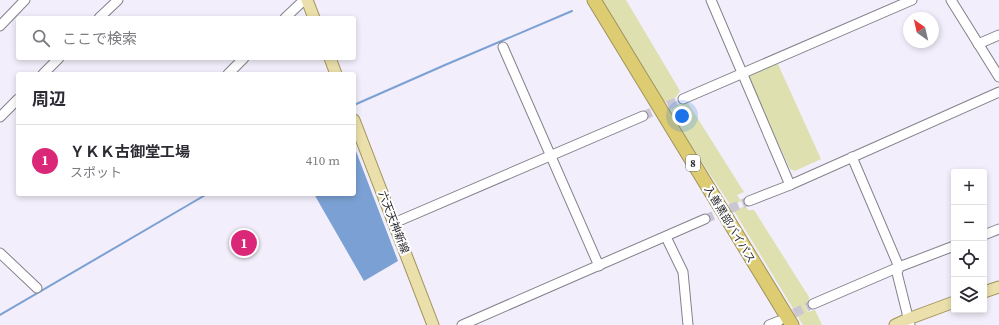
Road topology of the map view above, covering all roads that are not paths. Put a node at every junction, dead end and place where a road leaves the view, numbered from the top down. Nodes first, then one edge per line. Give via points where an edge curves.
1 (25, 0) edge
2 (118, 0) edge
3 (305, 0) edge
4 (594, 0) edge
5 (711, 0) edge
6 (912, 0) edge
7 (951, 0) edge
8 (101, 16) edge
9 (287, 16) edge
10 (313, 16) edge
11 (0, 26) edge
12 (999, 35) edge
13 (978, 44) junction
14 (504, 47) dead end
15 (57, 60) edge
16 (242, 60) edge
17 (331, 60) edge
18 (45, 72) edge
19 (230, 72) edge
20 (335, 72) edge
21 (742, 73) junction
22 (999, 77) edge
23 (999, 92) edge
24 (683, 99) tunnel mouth
25 (16, 101) edge
26 (643, 116) tunnel mouth
27 (0, 117) edge
28 (356, 125) edge
29 (551, 155) junction
30 (852, 157) junction
31 (790, 185) junction
32 (749, 201) tunnel mouth
33 (705, 219) tunnel mouth
34 (394, 223) junction
35 (999, 229) edge
36 (987, 233) edge
37 (666, 237) junction
38 (951, 247) edge
39 (0, 253) edge
40 (599, 266) junction
41 (899, 267) junction
42 (999, 286) edge
43 (37, 288) dead end
44 (987, 291) edge
45 (951, 303) edge
46 (813, 304) tunnel mouth
47 (779, 321) tunnel mouth
48 (909, 322) edge
49 (433, 325) edge
50 (462, 325) edge
51 (688, 325) edge
52 (769, 325) edge
53 (792, 325) edge
54 (895, 325) edge

1 - 11 street
2 - 8 street
3 - 9 street
3 - 10 main road
4 - 53 highway, 入善黒部バイパス / 8
5 - 21 street
6 - 21 street
7 - 13 street
12 - 13 street
13 - 22 street
14 - 29 street
15 - 18 street
16 - 19 street
17 - 20 main road
21 - 24 street
21 - 31 street
23 - 30 street
25 - 27 street
26 - 29 street
28 - 34 main road, 六天天神新線
29 - 34 street
29 - 40 street
30 - 31 street
30 - 41 street
31 - 32 street
33 - 37 street
34 - 49 main road, 六天天神新線
35 - 36 street
37 - 40 street
37 - 51 street via 683,272
38 - 41 street
39 - 43 street
40 - 50 street
41 - 46 street
41 - 48 street via 897,273
42 - 44 main road
45 - 48 main road
47 - 52 street
48 - 54 main road

